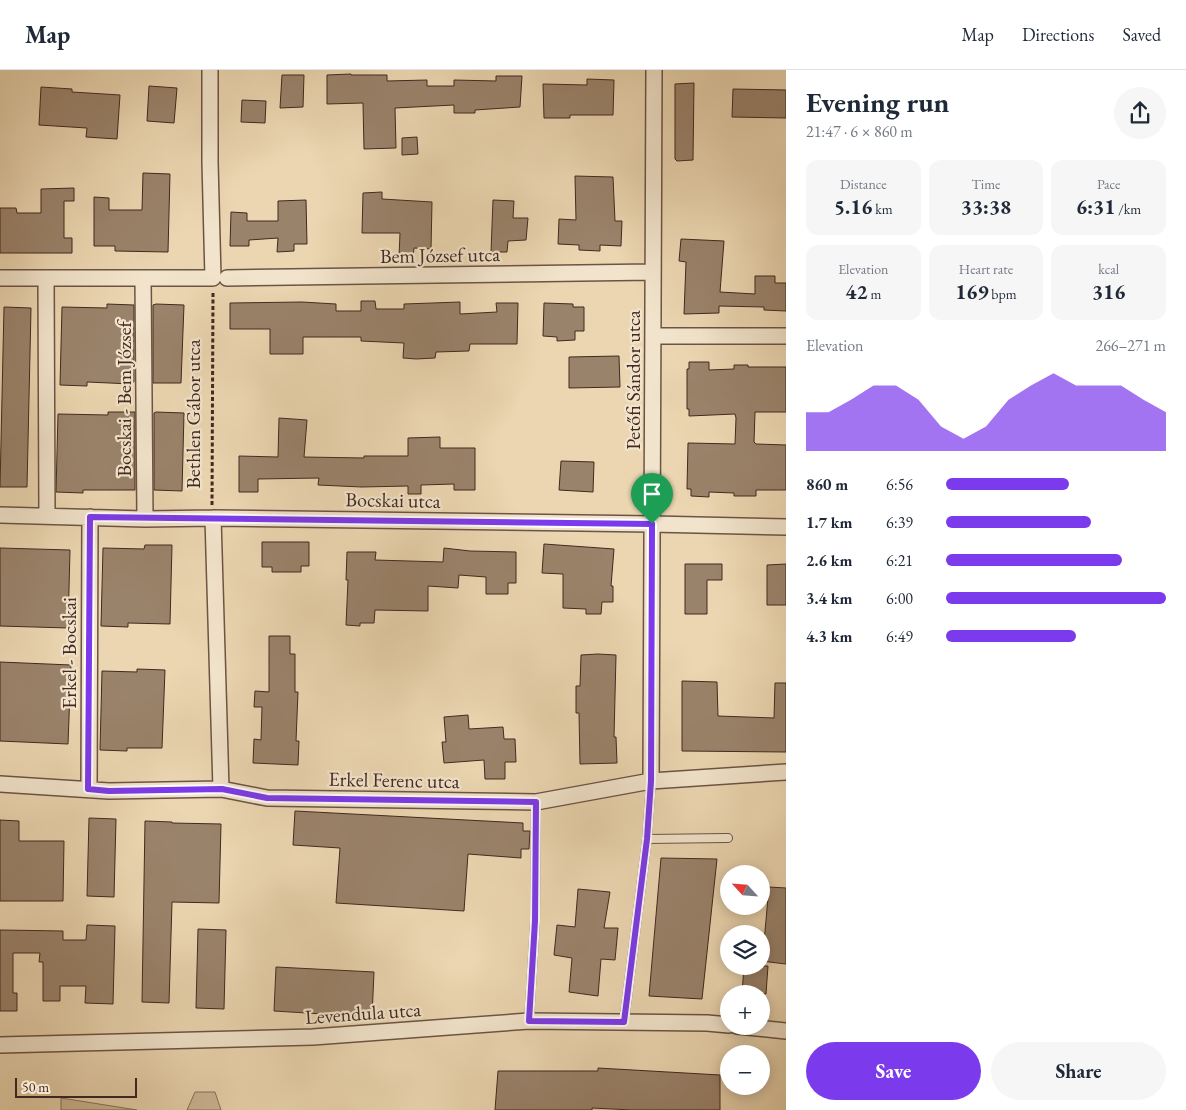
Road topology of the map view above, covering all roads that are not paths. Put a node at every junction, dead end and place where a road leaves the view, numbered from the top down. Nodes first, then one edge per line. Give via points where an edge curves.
1 (210, 70) edge
2 (654, 70) edge
3 (653, 272) junction
4 (0, 278) edge
5 (46, 278) junction
6 (143, 278) junction
7 (220, 278) junction
8 (653, 336) junction
9 (786, 336) edge
10 (0, 515) edge
11 (47, 516) junction
12 (90, 517) junction
13 (212, 518) junction
14 (145, 519) junction
15 (652, 524) junction
16 (786, 527) edge
17 (786, 772) edge
18 (651, 781) junction
19 (0, 784) edge
20 (88, 789) junction
21 (222, 789) junction
22 (536, 802) junction
23 (728, 838) dead end
24 (647, 839) junction
25 (529, 1021) junction
26 (624, 1022) junction
27 (720, 1025) edge
28 (770, 1029) edge
29 (786, 1031) edge
30 (0, 1045) edge

1 - 7 street via 210,162
2 - 3 street, Petőfi Sándor utca
3 - 7 street, Bem József utca
3 - 8 street, Petőfi Sándor utca
4 - 5 street, Bem József utca
5 - 6 street, Bem József utca
5 - 11 street
6 - 7 street, Bem József utca
6 - 14 street, Bocskai - Bem József
8 - 9 street
8 - 15 street, Petőfi Sándor utca
10 - 11 street, Bocskai utca
11 - 12 street, Bocskai utca
12 - 14 street, Bocskai utca
12 - 20 street, Erkel - Bocskai
13 - 14 street, Bocskai utca
13 - 15 street, Bocskai utca
13 - 21 street
15 - 16 street, Bocskai utca
15 - 18 street, Petőfi Sándor utca
17 - 18 street, Erkel Ferenc utca
18 - 22 street, Erkel Ferenc utca
18 - 24 lane
19 - 20 street, Erkel Ferenc utca
20 - 21 street, Erkel Ferenc utca
21 - 22 street, Erkel Ferenc utca via 267,798
22 - 25 lane via 535,921
23 - 24 lane
24 - 26 lane
25 - 26 street, Levendula utca
25 - 30 street, Levendula utca via 313,1037
26 - 27 street, Levendula utca
28 - 29 street

